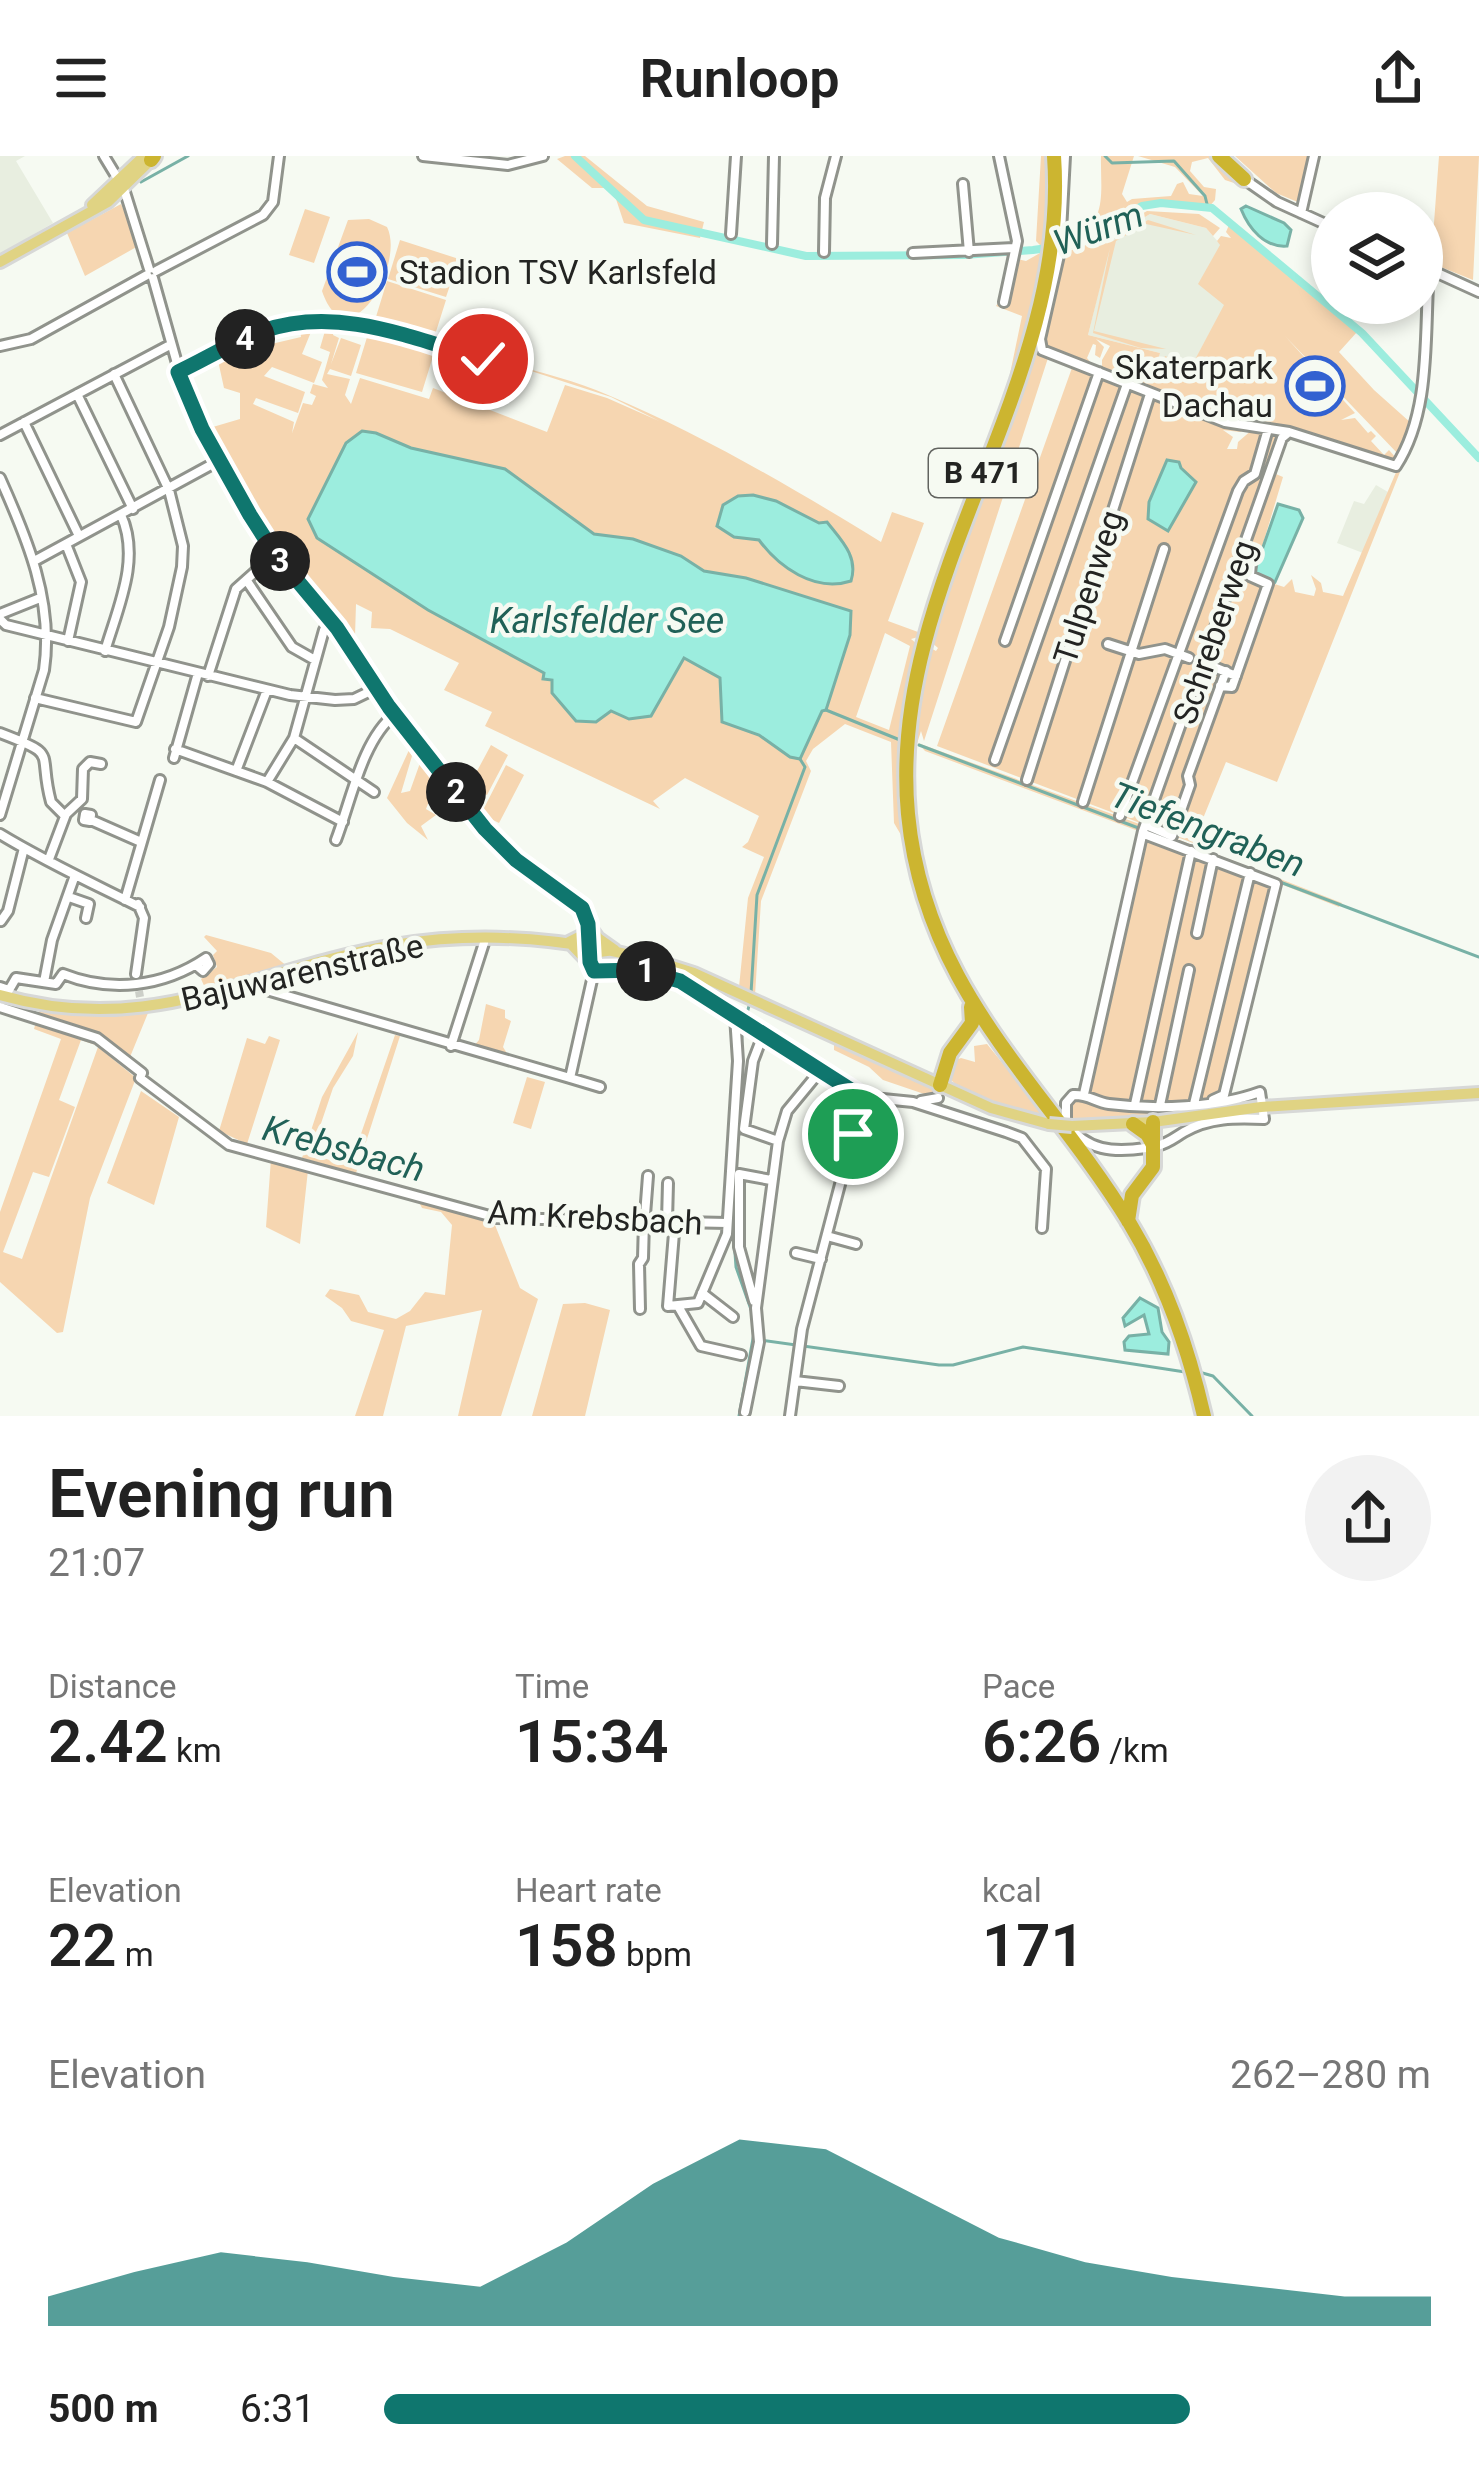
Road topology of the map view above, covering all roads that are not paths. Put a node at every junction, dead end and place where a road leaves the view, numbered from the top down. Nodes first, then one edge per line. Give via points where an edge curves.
1 (104, 156) edge
2 (279, 156) edge
3 (423, 156) edge
4 (543, 156) edge
5 (736, 156) edge
6 (774, 156) edge
7 (836, 156) edge
8 (999, 156) edge
9 (1054, 156) edge
10 (1065, 156) edge
11 (1222, 156) edge
12 (1314, 156) edge
13 (147, 158) edge
14 (456, 158) edge
15 (491, 159) edge
16 (111, 167) junction
17 (1244, 179) joint
18 (963, 184) dead end
19 (124, 194) junction
20 (1301, 213) junction
21 (1311, 218) edge
22 (58, 228) junction
23 (731, 234) dead end
24 (772, 244) dead end
25 (1056, 249) junction
26 (1014, 251) junction
27 (824, 252) dead end
28 (969, 252) junction
29 (914, 253) dead end
30 (0, 259) edge
31 (151, 273) junction
32 (1443, 276) edge
33 (1479, 292) edge
34 (1004, 302) dead end
35 (1423, 324) edge
36 (170, 345) junction
37 (0, 346) edge
38 (483, 359) dead end
39 (178, 372) junction
40 (1100, 372) junction
41 (114, 374) junction
42 (1127, 384) junction
43 (77, 394) junction
44 (1150, 394) junction
45 (24, 422) junction
46 (1268, 429) junction
47 (1289, 433) junction
48 (0, 434) edge
49 (220, 460) junction
50 (0, 478) edge
51 (169, 490) junction
52 (134, 509) junction
53 (16, 513) junction
54 (121, 515) junction
55 (0, 520) edge
56 (79, 536) junction
57 (263, 536) junction
58 (66, 544) junction
59 (1164, 549) dead end
60 (275, 554) junction
61 (1240, 559) junction
62 (36, 560) junction
63 (298, 578) junction
64 (247, 580) junction
65 (40, 598) junction
66 (2, 619) edge
67 (334, 624) junction
68 (44, 635) junction
69 (0, 637) edge
70 (68, 641) junction
71 (1005, 641) dead end
72 (1108, 644) dead end
73 (105, 651) junction
74 (1132, 652) junction
75 (1184, 656) junction
76 (315, 660) junction
77 (154, 663) junction
78 (1204, 663) junction
79 (1226, 671) junction
80 (203, 675) junction
81 (1236, 676) junction
82 (1220, 686) junction
83 (377, 688) junction
84 (267, 690) junction
85 (304, 697) junction
86 (35, 698) junction
87 (395, 714) junction
88 (0, 733) edge
89 (294, 738) junction
90 (20, 740) junction
91 (995, 760) dead end
92 (101, 764) dead end
93 (236, 771) junction
94 (5, 780) edge
95 (160, 780) dead end
96 (1027, 780) dead end
97 (267, 782) junction
98 (358, 782) junction
99 (374, 792) dead end
100 (1083, 802) dead end
101 (0, 815) edge
102 (65, 816) junction
103 (1120, 816) dead end
104 (91, 820) dead end
105 (343, 822) junction
106 (1144, 829) junction
107 (0, 834) edge
108 (336, 839) dead end
109 (141, 842) junction
110 (24, 848) junction
111 (1191, 851) junction
112 (49, 859) junction
113 (1213, 859) junction
114 (1250, 873) junction
115 (74, 878) junction
116 (69, 897) junction
117 (125, 898) junction
118 (5, 907) edge
119 (86, 918) dead end
120 (0, 923) edge
121 (588, 924) junction
122 (1196, 933) dead end
123 (569, 942) junction
124 (484, 943) dead end
125 (588, 944) junction
126 (615, 950) junction
127 (196, 964) dead end
128 (592, 968) junction
129 (1189, 970) dead end
130 (44, 982) junction
131 (137, 990) junction
132 (3, 991) edge
133 (270, 991) dead end
134 (970, 1002) junction
135 (0, 1007) edge
136 (742, 1020) junction
137 (763, 1035) junction
138 (993, 1035) junction
139 (964, 1036) junction
140 (452, 1046) junction
141 (946, 1069) junction
142 (820, 1071) junction
143 (570, 1078) junction
144 (600, 1087) dead end
145 (939, 1091) junction
146 (956, 1092) junction
147 (1479, 1093) edge
148 (1084, 1094) junction
149 (862, 1097) junction
150 (914, 1102) junction
151 (1210, 1103) junction
152 (1135, 1104) junction
153 (1194, 1104) junction
154 (1160, 1105) junction
155 (1261, 1107) junction
156 (938, 1109) junction
157 (1153, 1122) junction
158 (1133, 1124) junction
159 (778, 1141) junction
160 (1152, 1146) junction
161 (648, 1176) dead end
162 (771, 1180) junction
163 (668, 1183) dead end
164 (1104, 1185) junction
165 (1137, 1186) junction
166 (1128, 1220) junction
167 (647, 1221) junction
168 (671, 1221) junction
169 (727, 1222) junction
170 (1042, 1228) dead end
171 (827, 1236) junction
172 (856, 1244) dead end
173 (796, 1253) dead end
174 (821, 1259) junction
175 (702, 1293) junction
176 (755, 1295) junction
177 (673, 1306) junction
178 (640, 1310) dead end
179 (733, 1317) dead end
180 (741, 1355) dead end
181 (795, 1381) junction
182 (839, 1386) dead end
183 (745, 1412) dead end
184 (790, 1416) edge
185 (1204, 1416) edge

1 - 16 street
2 - 31 street via 273,202 263,215
3 - 14 street
4 - 15 street via 508,165
5 - 23 street
6 - 24 street
7 - 27 street
8 - 26 street
9 - 25 highway, B 471
10 - 25 street
11 - 17 highway
12 - 20 street
13 - 16 street via 125,170
13 - 19 main road
14 - 15 street
16 - 19 street
17 - 20 street
18 - 28 street
19 - 22 main road
19 - 22 main road
19 - 31 street
20 - 21 street
22 - 30 main road
25 - 40 street via 1041,347
25 - 134 highway, B 471 via 926,635 907,740 908,816 921,884
26 - 28 street
26 - 34 street
28 - 29 street
31 - 36 street
31 - 37 street via 31,339
32 - 33 street
35 - 47 street via 1414,430 1396,466
36 - 39 street
36 - 41 street
38 - 39 street via 322,319 260,331
39 - 49 street
40 - 42 street
40 - 71 street
41 - 43 street
41 - 51 street
42 - 44 street
42 - 91 street
43 - 45 street
43 - 52 street
44 - 46 street
44 - 96 street, Tulpenweg
45 - 48 street
45 - 56 street
46 - 47 street
46 - 75 street via 1255,474 1240,484
47 - 61 street, Schreberweg
49 - 51 street
49 - 57 street
50 - 53 street
51 - 52 street
51 - 77 street via 184,556
52 - 54 street
53 - 55 street
53 - 62 street
54 - 56 street
54 - 73 street via 130,564
56 - 58 street
57 - 60 street
57 - 63 street
58 - 62 street
58 - 70 street via 81,582
59 - 74 street
60 - 63 street
60 - 64 street
61 - 78 street, Schreberweg
61 - 81 street via 1251,562 1250,576 1268,584
62 - 65 street
63 - 67 street
64 - 76 street via 292,647
64 - 80 street
65 - 66 street
65 - 68 street
66 - 68 street
66 - 69 street
67 - 76 street via 324,630
67 - 83 street
68 - 70 street
68 - 86 street
70 - 73 street
72 - 74 street
73 - 77 street
74 - 75 street
74 - 100 street
75 - 103 street
76 - 85 street
77 - 80 street
77 - 86 street via 136,722
78 - 79 street
78 - 106 street, Schreberweg
79 - 81 street
79 - 82 street
80 - 84 street
80 - 93 street via 175,754
81 - 82 street via 1231,688
82 - 106 street via 1172,836
83 - 85 street via 354,699
83 - 87 street
84 - 85 street
84 - 93 street
85 - 89 street
86 - 90 street
87 - 98 street
87 - 121 street via 485,829 577,904
88 - 90 street
89 - 97 street
89 - 98 street
90 - 94 street
90 - 102 street via 47,758 51,802
92 - 102 street via 83,769 82,799
93 - 97 street
94 - 101 street
95 - 109 street
97 - 105 street
98 - 99 street
98 - 105 street
102 - 112 street
104 - 109 street
105 - 108 street
106 - 111 street
106 - 148 street, Schreberweg
107 - 110 street
109 - 117 street
110 - 112 street
110 - 118 street
111 - 113 street
111 - 152 street
112 - 115 street
113 - 114 street
113 - 122 street
114 - 151 street via 1276,884 1224,1095
114 - 153 street
115 - 116 street
115 - 117 street
116 - 119 street via 89,904
116 - 130 street
117 - 131 street via 144,919
118 - 120 street
121 - 123 main road
121 - 125 street
121 - 126 main road
123 - 125 main road, Bajuwarenstraße
123 - 128 main road
123 - 131 main road, Bajuwarenstraße via 492,936 396,945 179,1002
124 - 140 street
125 - 126 main road, Bajuwarenstraße
125 - 128 street
126 - 128 main road via 599,952
126 - 145 main road, Bajuwarenstraße via 754,998
127 - 131 street
128 - 136 street via 668,976
128 - 143 street
129 - 154 street
130 - 131 street via 56,984 63,974
130 - 132 street via 16,978
131 - 132 main road, Bajuwarenstraße via 74,1009
133 - 140 street
134 - 138 highway, B 471
134 - 139 highway
135 - 167 street, Am Krebsbach via 97,1038 217,1140 497,1218
136 - 137 street
136 - 169 street
137 - 142 street
137 - 159 street via 744,1129
138 - 139 highway
138 - 164 highway, B 471
139 - 141 highway
140 - 143 street
141 - 145 highway
141 - 146 highway
142 - 149 street
142 - 159 street via 787,1111
143 - 144 street
145 - 146 main road, Bajuwarenstraße
145 - 150 street
145 - 156 street
146 - 158 main road, Bajuwarenstraße, bridge via 1049,1124
147 - 155 main road
148 - 152 street
148 - 160 street, Schreberweg via 1066,1103 1075,1135 1112,1151
149 - 150 street
149 - 171 street
150 - 156 street
151 - 153 street
151 - 155 street via 1260,1092
152 - 154 street
153 - 154 street
155 - 157 main road
155 - 160 street via 1264,1119 1220,1119
156 - 170 street via 1022,1138 1033,1150 1046,1169
157 - 158 main road
157 - 160 highway
158 - 160 highway
159 - 162 street
160 - 165 highway via 1151,1172
161 - 167 street
162 - 176 street
162 - 176 street via 739,1174 739,1247
163 - 168 street
164 - 165 highway
164 - 166 highway, B 471
165 - 166 highway
166 - 185 highway, B 471 via 1173,1311
167 - 168 street, Am Krebsbach
167 - 178 street
168 - 169 street, Am Krebsbach
168 - 177 street
169 - 175 street
171 - 172 street
171 - 174 street
173 - 174 street
174 - 181 street
175 - 177 street via 698,1303
175 - 179 street
176 - 183 street via 759,1340
177 - 180 street via 700,1346
181 - 182 street
181 - 184 street

